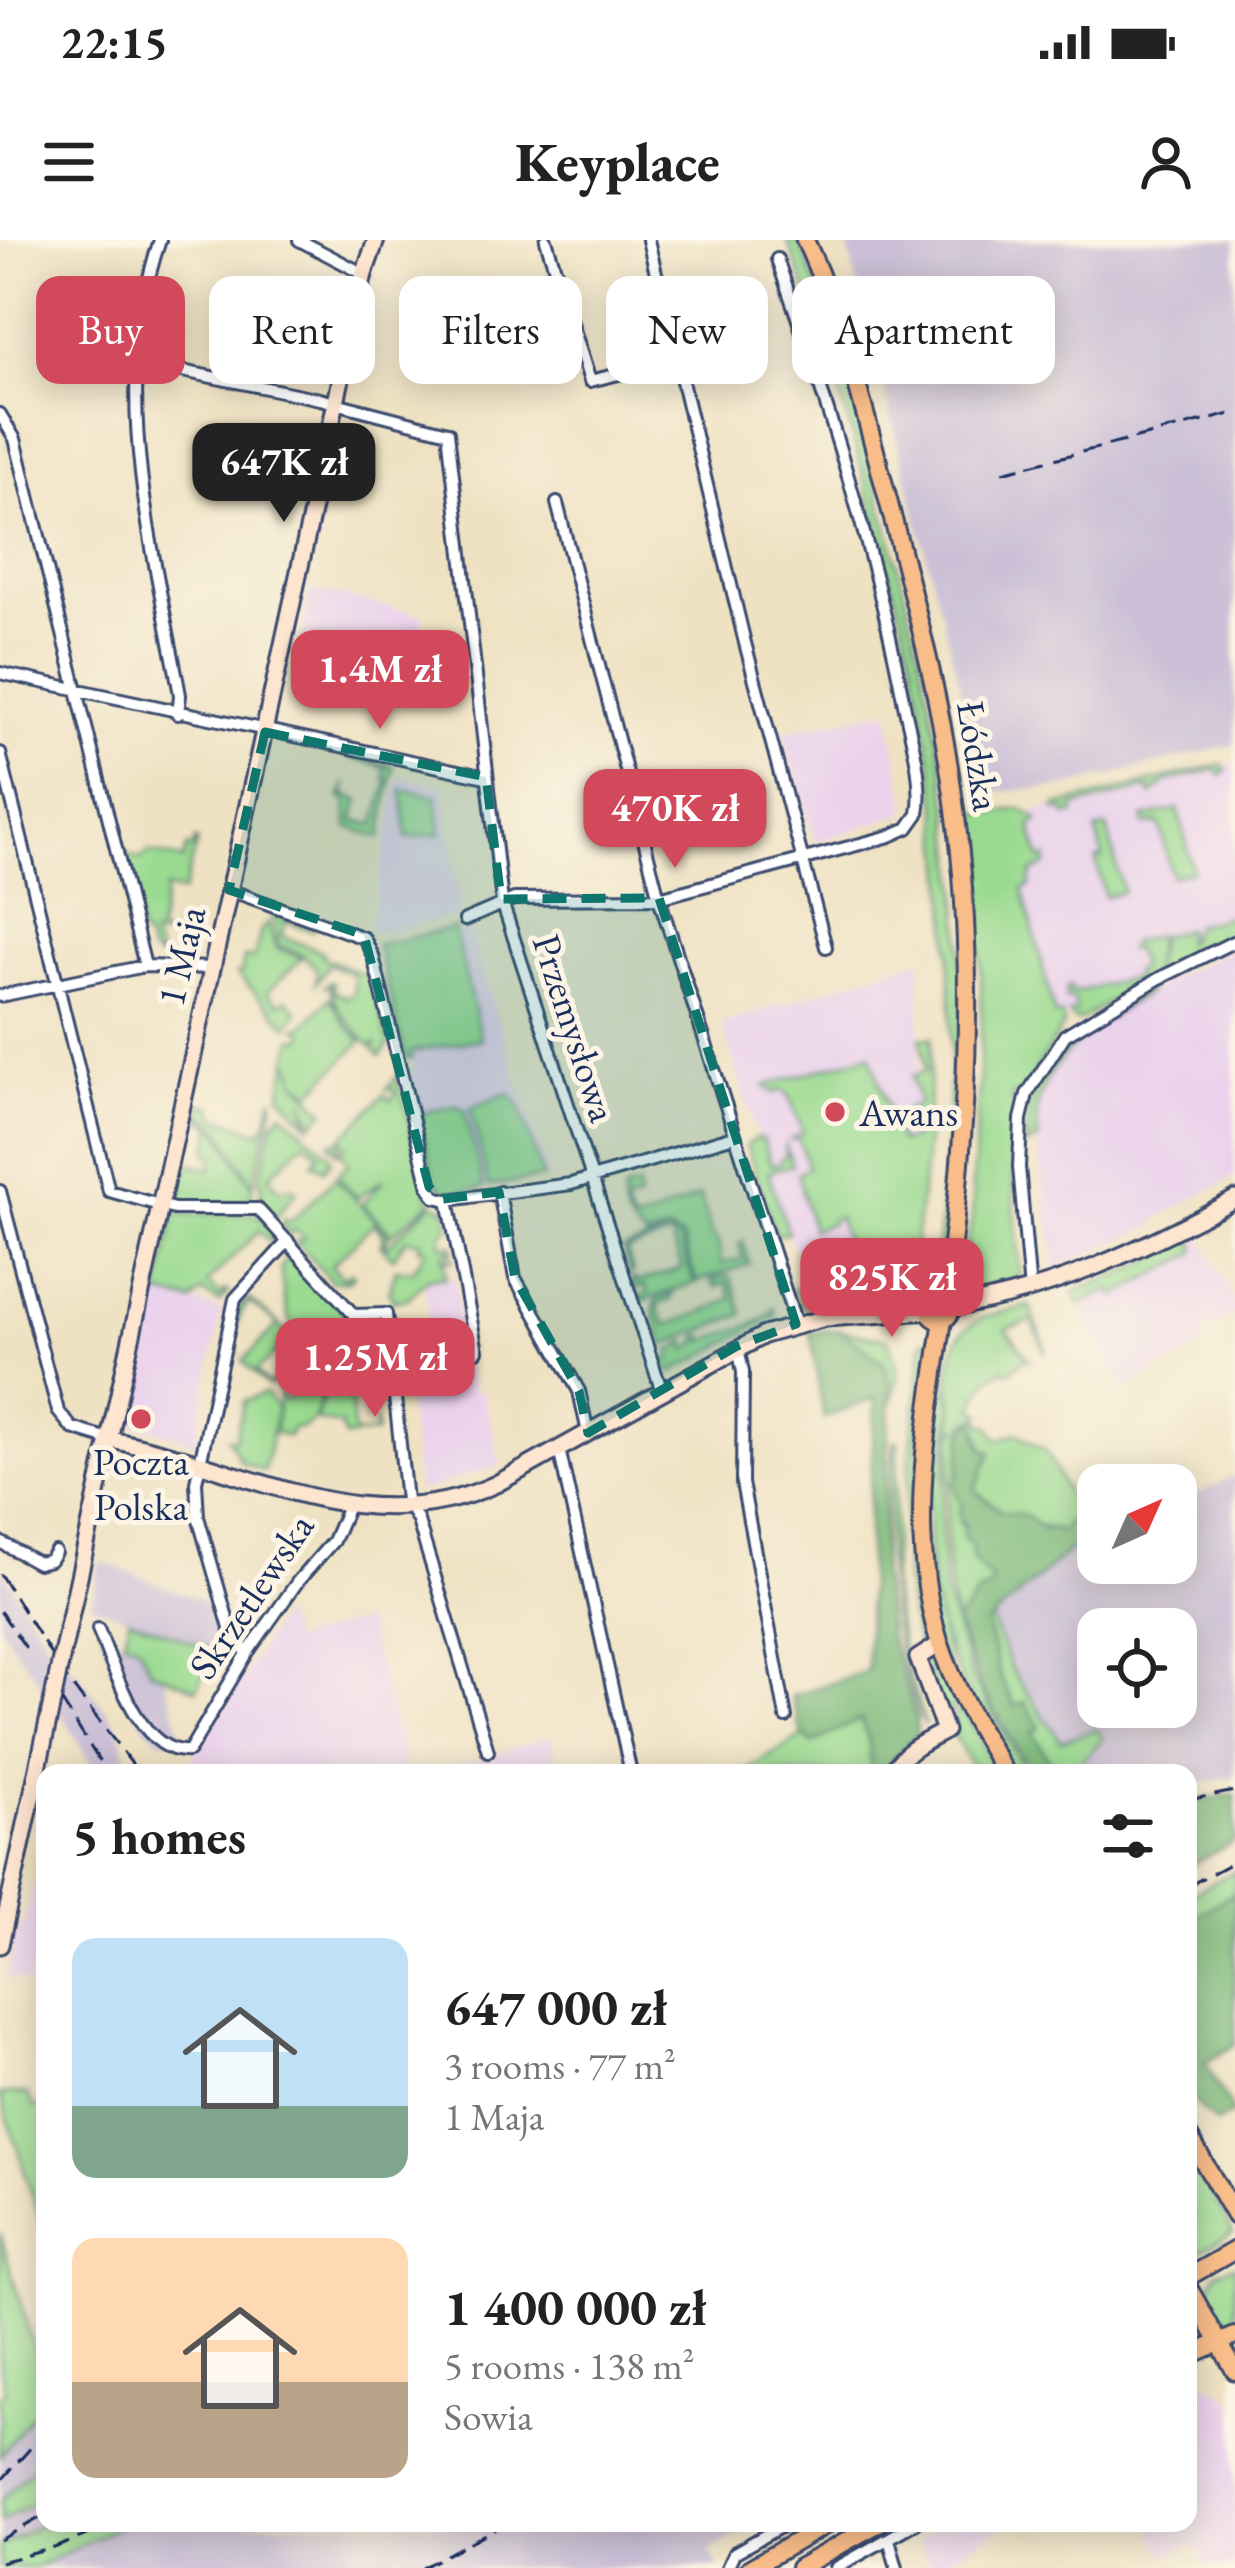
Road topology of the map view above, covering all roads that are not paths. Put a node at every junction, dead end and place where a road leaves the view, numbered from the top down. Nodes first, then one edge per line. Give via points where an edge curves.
1 (160, 240) edge
2 (299, 240) edge
3 (372, 240) edge
4 (546, 240) edge
5 (648, 240) edge
6 (805, 240) edge
7 (777, 259) dead end
8 (365, 271) junction
9 (150, 276) edge
10 (656, 276) edge
11 (185, 372) edge
12 (606, 377) edge
13 (137, 384) edge
14 (682, 384) edge
15 (338, 403) junction
16 (0, 414) edge
17 (557, 503) dead end
18 (0, 673) edge
19 (79, 691) junction
20 (178, 714) junction
21 (265, 733) junction
22 (0, 752) edge
23 (486, 777) junction
24 (803, 862) junction
25 (230, 890) junction
26 (659, 898) junction
27 (502, 902) junction
28 (465, 920) dead end
29 (1235, 941) edge
30 (826, 947) dead end
31 (145, 966) junction
32 (212, 968) junction
33 (57, 983) junction
34 (0, 996) edge
35 (734, 1136) junction
36 (592, 1178) junction
37 (0, 1191) edge
38 (499, 1192) junction
39 (1235, 1198) edge
40 (448, 1200) junction
41 (160, 1206) junction
42 (288, 1241) junction
43 (1030, 1291) junction
44 (942, 1310) junction
45 (796, 1324) junction
46 (737, 1346) junction
47 (477, 1351) dead end
48 (662, 1389) junction
49 (588, 1433) junction
50 (111, 1440) junction
51 (559, 1449) junction
52 (201, 1463) junction
53 (348, 1506) junction
54 (411, 1509) junction
55 (0, 1542) edge
56 (55, 1552) dead end
57 (98, 1629) dead end
58 (940, 1644) junction
59 (248, 1652) junction
60 (786, 1718) dead end
61 (488, 1751) dead end
62 (37, 1764) edge
63 (629, 1764) edge
64 (896, 1764) edge
65 (1000, 1764) edge
66 (36, 1767) edge
67 (6, 1889) edge
68 (0, 1945) edge
69 (1197, 2151) edge
70 (1235, 2216) edge
71 (1235, 2250) edge
72 (1197, 2272) edge
73 (1197, 2299) edge
74 (1227, 2340) edge
75 (1197, 2352) edge
76 (1235, 2371) edge
77 (771, 2532) edge
78 (813, 2532) edge
79 (882, 2532) edge
80 (883, 2532) edge
81 (884, 2532) edge
82 (727, 2568) edge
83 (750, 2568) edge
84 (799, 2568) edge
85 (836, 2568) edge
86 (897, 2568) edge

1 - 9 street
2 - 8 street
3 - 8 street, 1 Maja
4 - 12 street via 590,381
5 - 10 street
6 - 44 main road, Łódzka via 862,404 914,598 956,812 968,1044
7 - 24 street via 836,434 889,635 920,809 890,836
8 - 15 street, 1 Maja
11 - 15 street
13 - 20 street via 135,449
14 - 24 street
15 - 21 street, 1 Maja
15 - 23 street, Przemysłowa via 448,434
16 - 19 street via 15,439
17 - 26 street
18 - 19 street
19 - 20 street
19 - 31 street
20 - 21 street
21 - 23 street
21 - 25 street, 1 Maja
22 - 33 street
23 - 27 street, Przemysłowa
24 - 26 street
24 - 30 street
25 - 32 street, 1 Maja
25 - 40 street via 364,938 429,1187
26 - 27 street
26 - 35 street
27 - 28 street
27 - 36 street, Przemysłowa
29 - 43 street via 1065,1035 1027,1094 1019,1167
31 - 32 street
31 - 33 street
32 - 41 street, 1 Maja
33 - 34 street
33 - 41 street via 107,1186
35 - 36 street
35 - 45 street
36 - 38 street
36 - 48 street, Przemysłowa
37 - 50 street via 58,1411 72,1428
38 - 40 street
38 - 49 street via 517,1286 573,1379
39 - 43 street, Skrzetlewska via 1139,1249
40 - 47 street
41 - 42 street via 252,1207
41 - 50 street, 1 Maja
42 - 52 street via 236,1296
42 - 54 street via 354,1315 386,1314
43 - 44 street, Skrzetlewska
44 - 45 street, Skrzetlewska
44 - 58 main road, Łódzka via 922,1529
45 - 46 street, Skrzetlewska
46 - 48 street, Skrzetlewska
46 - 60 street via 742,1484
48 - 49 street, Skrzetlewska
49 - 51 street, Skrzetlewska
50 - 52 street
50 - 62 street, 1 Maja, bridge
51 - 54 street, Skrzetlewska via 481,1491
51 - 63 street
52 - 53 street
52 - 59 street via 198,1517 234,1642
53 - 54 street, Skrzetlewska
53 - 59 street, Skrzetlewska via 333,1541
54 - 61 street
55 - 56 street via 38,1563
57 - 59 street, Skrzetlewska via 139,1720 178,1752 196,1745
58 - 64 street via 919,1658 945,1731
58 - 65 main road, Łódzka
66 - 67 street, 1 Maja, bridge
67 - 68 street
69 - 70 main road
71 - 72 main road
73 - 74 main road
74 - 75 main road
74 - 76 main road
77 - 82 street via 734,2553
78 - 83 main road
79 - 84 main road
80 - 85 street
81 - 86 street

